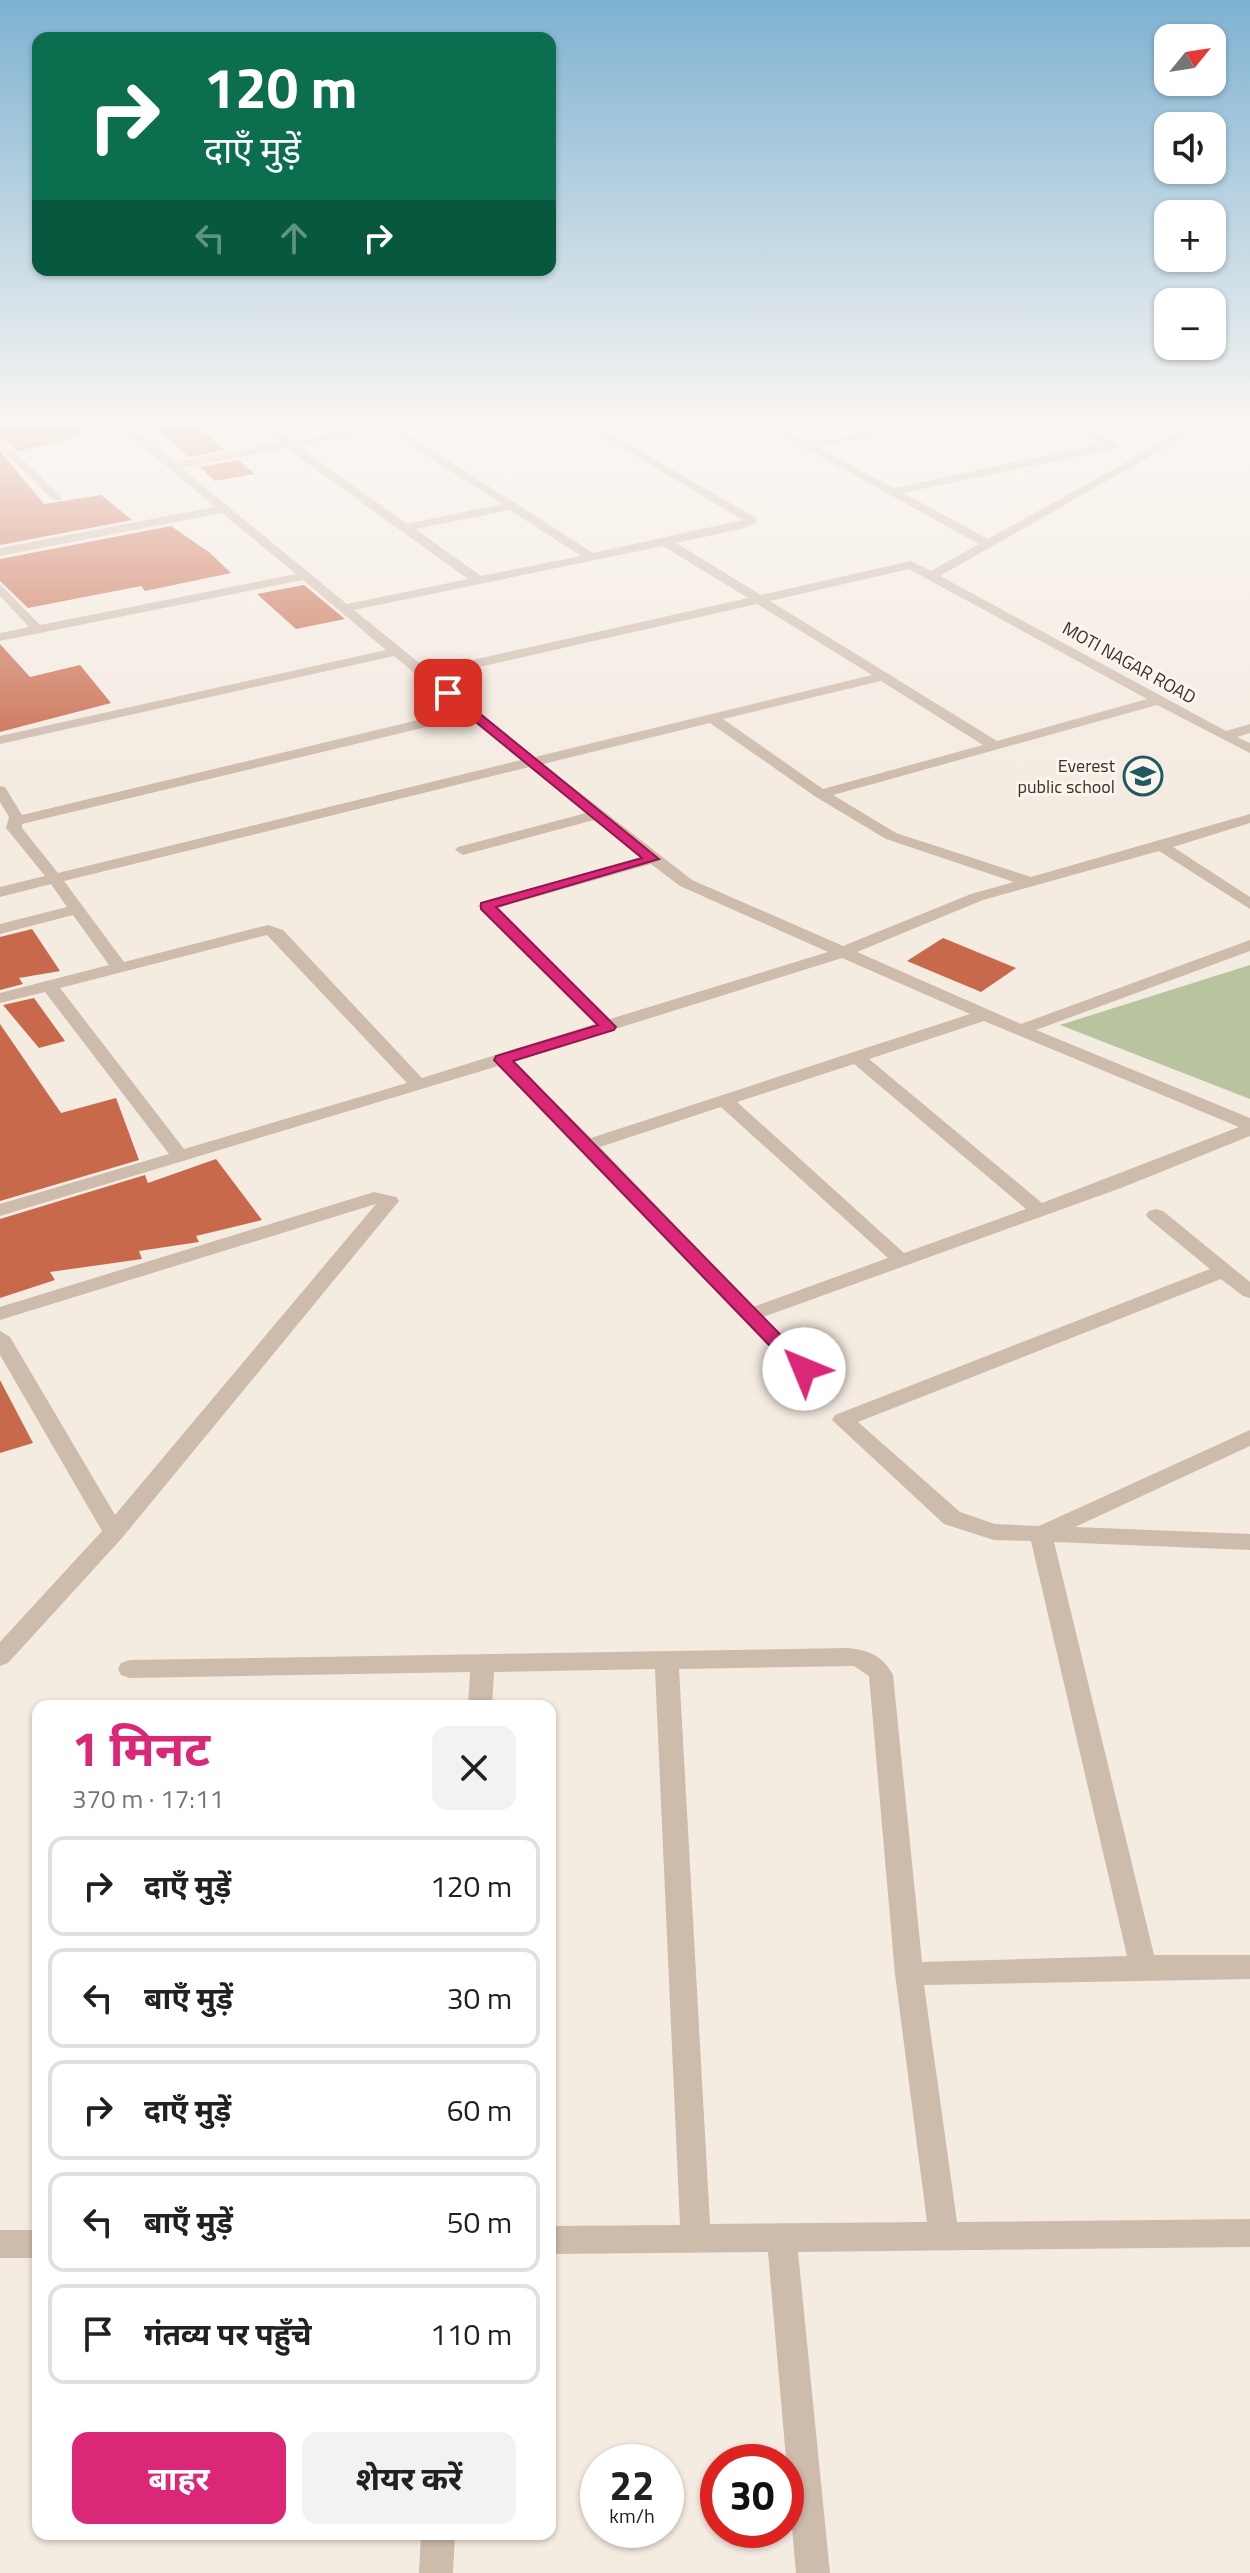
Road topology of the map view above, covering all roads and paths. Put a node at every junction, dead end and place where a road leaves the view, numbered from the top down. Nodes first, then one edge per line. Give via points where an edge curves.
1 (36, 545) edge
2 (269, 545) edge
3 (429, 545) edge
4 (572, 545) edge
5 (651, 545) edge
6 (671, 545) edge
7 (983, 545) edge
8 (0, 552) edge
9 (591, 557) junction
10 (932, 575) junction
11 (306, 576) junction
12 (478, 580) junction
13 (0, 588) edge
14 (758, 600) junction
15 (346, 608) junction
16 (37, 629) junction
17 (0, 637) edge
18 (398, 651) junction
19 (425, 675) junction
20 (885, 676) junction
21 (1159, 700) junction
22 (471, 712) junction
23 (712, 718) junction
24 (1250, 728) edge
25 (1225, 736) junction
26 (0, 740) edge
27 (997, 747) junction
28 (1250, 749) edge
29 (533, 763) junction
30 (0, 790) edge
31 (821, 794) junction
32 (597, 815) junction
33 (1250, 818) edge
34 (15, 821) junction
35 (1161, 846) junction
36 (463, 850) dead end
37 (652, 859) junction
38 (55, 879) junction
39 (1027, 881) junction
40 (0, 892) edge
41 (1250, 904) edge
42 (77, 909) junction
43 (0, 929) edge
44 (1250, 945) edge
45 (843, 952) junction
46 (119, 967) junction
47 (49, 985) junction
48 (0, 998) edge
49 (985, 1015) junction
50 (608, 1027) junction
51 (1023, 1029) junction
52 (858, 1058) junction
53 (502, 1060) junction
54 (419, 1085) junction
55 (725, 1101) junction
56 (1250, 1127) edge
57 (588, 1145) junction
58 (180, 1156) junction
59 (0, 1210) edge
60 (1038, 1210) junction
61 (1156, 1215) dead end
62 (902, 1261) junction
63 (1223, 1271) junction
64 (1250, 1292) edge
65 (0, 1314) edge
66 (749, 1315) junction
67 (0, 1337) edge
68 (804, 1369) dead end
69 (1250, 1437) edge
70 (114, 1532) junction
71 (1041, 1534) junction
72 (1250, 1542) edge
73 (0, 1657) edge
74 (667, 1661) junction
75 (482, 1665) junction
76 (130, 1669) dead end
77 (480, 1700) edge
78 (1143, 1967) junction
79 (1250, 1967) edge
80 (909, 1974) junction
81 (1250, 2233) edge
82 (944, 2236) junction
83 (782, 2238) junction
84 (696, 2239) junction
85 (556, 2240) edge
86 (0, 2244) edge
87 (32, 2244) edge
88 (438, 2540) edge
89 (436, 2573) edge
90 (813, 2573) edge

1 - 8 street
2 - 11 street
3 - 12 street
4 - 9 street
5 - 9 street
6 - 14 street
7 - 10 street
9 - 12 street
10 - 14 street, MOTI NAGAR ROAD via 905,566
10 - 21 street, MOTI NAGAR ROAD
11 - 15 street
11 - 16 street
12 - 15 street
13 - 16 street
14 - 19 street, MOTI NAGAR ROAD
14 - 20 street
15 - 18 street
16 - 17 street
18 - 19 street
18 - 26 street
19 - 22 street
20 - 23 street
20 - 27 street
21 - 25 street, MOTI NAGAR ROAD
21 - 27 street
22 - 29 street
22 - 34 street
23 - 29 street
23 - 31 street
24 - 25 street
25 - 28 street, MOTI NAGAR ROAD
27 - 31 street
29 - 32 street
29 - 38 street
30 - 34 street
31 - 39 street via 891,836
32 - 36 street
32 - 37 street
33 - 35 street
34 - 38 street via 18,835
35 - 39 street
35 - 41 street
37 - 45 street via 707,895
37 - 50 street via 486,906
38 - 40 street
38 - 42 street
39 - 45 street
42 - 43 street
42 - 46 street
44 - 51 street
45 - 49 street
45 - 50 street
46 - 47 street
46 - 54 street via 256,931 277,933
47 - 48 street
47 - 58 street
49 - 51 street
49 - 52 street
50 - 53 street
51 - 56 street
52 - 55 street
52 - 60 street
53 - 54 street
53 - 57 street
54 - 58 street
55 - 57 street
55 - 62 street
56 - 60 street via 1183,1158
57 - 66 street
58 - 59 street
60 - 62 street
61 - 63 street
62 - 66 street
63 - 64 street
63 - 71 street via 843,1420 952,1518 994,1532
65 - 70 street via 374,1198 389,1201
66 - 68 street
67 - 70 street
69 - 71 street
70 - 73 street
71 - 72 street
71 - 78 street
74 - 75 street
74 - 80 street via 848,1657 874,1663 881,1675
74 - 84 street
75 - 76 street
75 - 77 street
78 - 79 street
78 - 80 street
80 - 82 street
81 - 82 street
82 - 83 street
83 - 84 street
83 - 90 street
84 - 85 street
86 - 87 street
88 - 89 street

